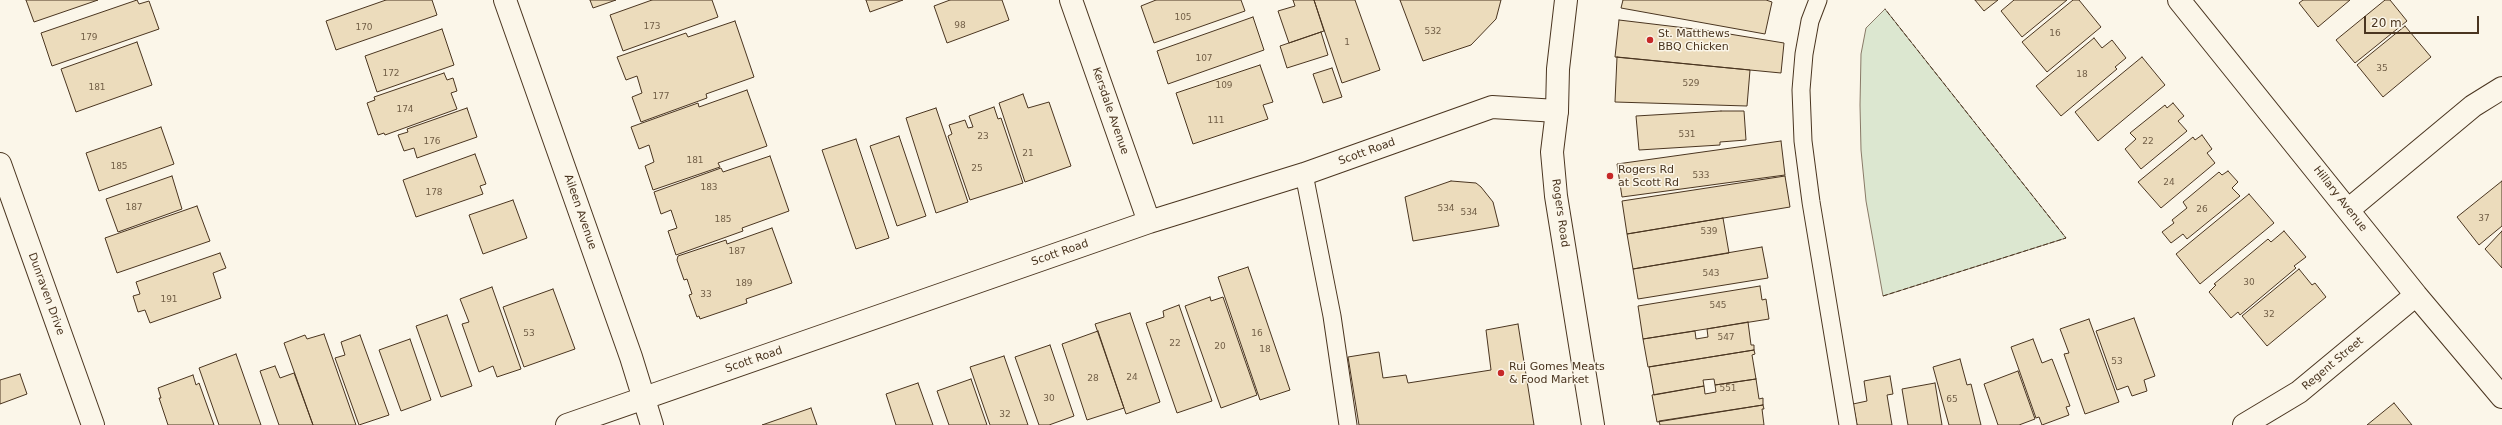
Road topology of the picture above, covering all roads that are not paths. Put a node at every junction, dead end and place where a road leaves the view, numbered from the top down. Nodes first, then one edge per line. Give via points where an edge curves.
1 (505, 0) edge
2 (1071, 0) edge
3 (1566, 0) edge
4 (1818, 0) edge
5 (2179, 0) edge
6 (2502, 88) edge
7 (1557, 111) junction
8 (0, 164) edge
9 (1304, 174) junction
10 (2348, 210) junction
11 (1149, 222) junction
12 (2416, 295) junction
13 (2502, 397) edge
14 (643, 398) junction
15 (93, 425) edge
16 (567, 425) edge
17 (652, 425) edge
18 (1348, 425) edge
19 (1593, 425) edge
20 (1848, 425) edge
21 (2244, 425) edge

1 - 14 street, Aileen Avenue
2 - 11 street, Kersdale Avenue
3 - 7 street, Rogers Road via 1558,69
4 - 20 lane via 1810,21 1804,54 1801,90 1803,141
5 - 10 street, Hillary Avenue
6 - 10 street via 2473,106
7 - 9 street, Scott Road via 1492,107
7 - 19 street, Rogers Road via 1552,152 1556,196
8 - 15 street, Dunraven Drive
9 - 11 street, Scott Road
9 - 18 lane via 1332,316
10 - 12 street, Hillary Avenue
11 - 14 street, Scott Road
12 - 13 street, Hillary Avenue
12 - 21 street, Regent Street via 2299,392
14 - 16 street, Scott Road
14 - 17 street, Aileen Avenue

